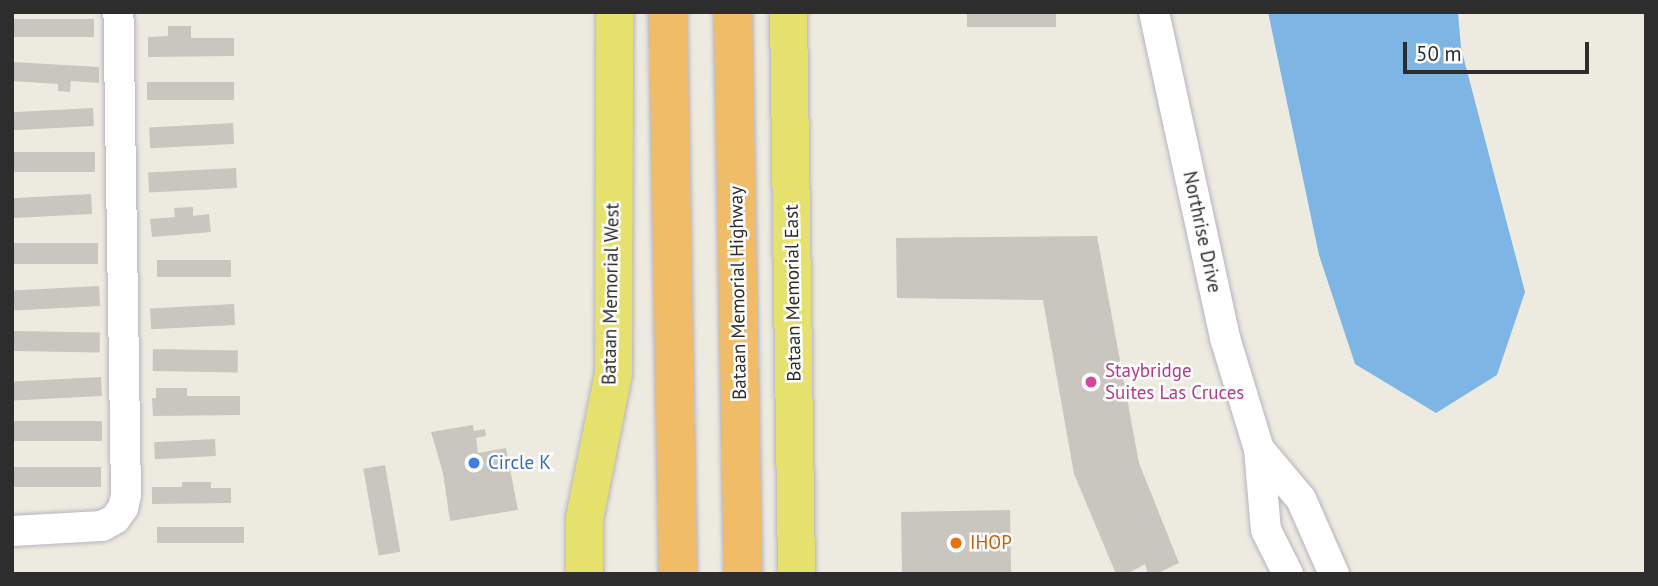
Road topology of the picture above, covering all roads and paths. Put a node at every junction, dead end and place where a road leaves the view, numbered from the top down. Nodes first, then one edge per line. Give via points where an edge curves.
1 (118, 12) edge
2 (614, 12) edge
3 (668, 12) edge
4 (733, 12) edge
5 (788, 12) edge
6 (1154, 12) edge
7 (1259, 449) junction
8 (12, 531) edge
9 (584, 574) edge
10 (678, 574) edge
11 (743, 574) edge
12 (796, 574) edge
13 (1289, 574) edge
14 (1334, 574) edge

1 - 8 street via 126,495 115,519 102,526
2 - 9 main road, Bataan Memorial West via 613,373 584,518
3 - 10 highway
4 - 11 highway, Bataan Memorial Highway
5 - 12 main road, Bataan Memorial East
6 - 7 street, Northrise Drive via 1225,338
7 - 13 street, Northrise Drive via 1266,530
7 - 14 street, Northrise Drive via 1301,499

